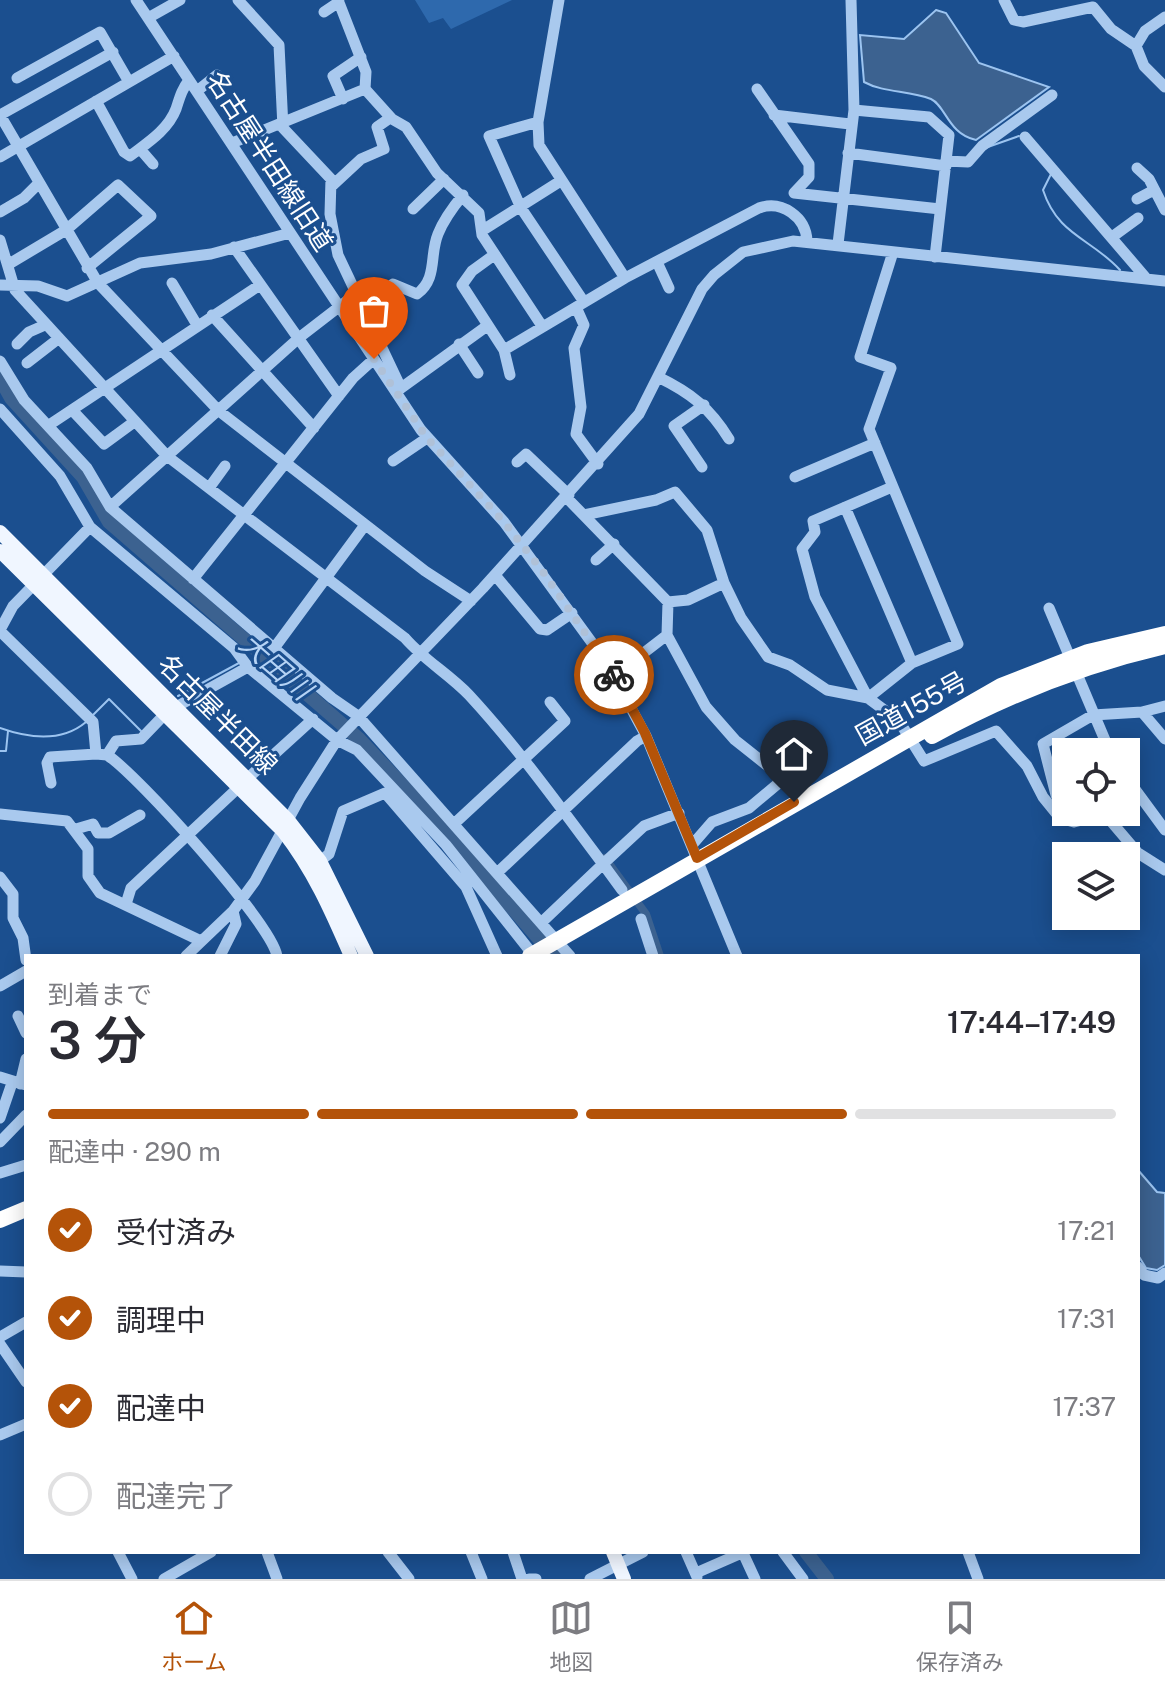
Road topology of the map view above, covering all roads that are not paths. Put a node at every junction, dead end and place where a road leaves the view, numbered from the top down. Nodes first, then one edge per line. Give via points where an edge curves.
1 (136, 0) edge
2 (147, 0) edge
3 (180, 0) edge
4 (238, 0) edge
5 (559, 0) edge
6 (851, 0) edge
7 (1004, 0) edge
8 (339, 1) edge
9 (1093, 4) edge
10 (324, 12) dead end
11 (151, 17) junction
12 (1165, 17) edge
13 (1136, 46) junction
14 (113, 52) junction
15 (174, 56) junction
16 (361, 57) junction
17 (217, 75) dead end
18 (17, 78) dead end
19 (189, 80) junction
20 (129, 82) junction
21 (1165, 87) edge
22 (365, 89) junction
23 (757, 89) dead end
24 (197, 91) junction
25 (1052, 95) dead end
26 (343, 99) junction
27 (96, 101) junction
28 (854, 110) junction
29 (0, 115) edge
30 (774, 115) junction
31 (390, 118) junction
32 (538, 122) junction
33 (284, 123) junction
34 (850, 124) junction
35 (1025, 137) dead end
36 (232, 143) junction
37 (18, 147) junction
38 (140, 149) junction
39 (848, 153) junction
40 (0, 157) edge
41 (946, 163) junction
42 (153, 164) dead end
43 (1137, 168) dead end
44 (444, 179) junction
45 (559, 182) junction
46 (38, 184) junction
47 (333, 185) junction
48 (1154, 190) junction
49 (463, 195) junction
50 (843, 199) junction
51 (1137, 199) dead end
52 (521, 208) junction
53 (413, 209) dead end
54 (940, 209) junction
55 (1165, 210) edge
56 (0, 212) edge
57 (1138, 218) dead end
58 (66, 230) junction
59 (483, 230) junction
60 (290, 233) junction
61 (1112, 237) junction
62 (0, 240) edge
63 (807, 241) junction
64 (838, 244) junction
65 (234, 247) junction
66 (893, 252) junction
67 (494, 255) junction
68 (935, 257) junction
69 (657, 262) junction
70 (9, 264) junction
71 (87, 268) junction
72 (625, 278) junction
73 (1146, 278) junction
74 (1165, 281) edge
75 (98, 283) junction
76 (172, 283) dead end
77 (0, 285) edge
78 (14, 285) junction
79 (260, 285) junction
80 (669, 288) dead end
81 (360, 298) junction
82 (580, 304) junction
83 (338, 305) junction
84 (212, 315) junction
85 (45, 325) junction
86 (197, 325) junction
87 (487, 326) junction
88 (542, 326) junction
89 (300, 337) junction
90 (58, 339) junction
91 (17, 344) dead end
92 (459, 344) junction
93 (160, 350) junction
94 (504, 350) junction
95 (374, 359) junction
96 (0, 361) edge
97 (27, 363) dead end
98 (262, 372) junction
99 (478, 373) dead end
100 (510, 375) dead end
101 (658, 377) junction
102 (103, 388) junction
103 (398, 390) junction
104 (339, 396) junction
105 (704, 405) junction
106 (0, 409) edge
107 (72, 410) junction
108 (219, 411) junction
109 (134, 422) junction
110 (49, 425) junction
111 (314, 428) junction
112 (427, 438) junction
113 (729, 439) dead end
114 (875, 443) junction
115 (167, 456) junction
116 (393, 461) dead end
117 (517, 462) dead end
118 (287, 463) junction
119 (598, 464) junction
120 (225, 466) dead end
121 (702, 467) dead end
122 (795, 477) dead end
123 (892, 487) junction
124 (209, 488) junction
125 (567, 496) junction
126 (110, 507) junction
127 (845, 507) junction
128 (242, 515) junction
129 (584, 515) junction
130 (365, 525) junction
131 (90, 527) junction
132 (0, 532) edge
133 (614, 544) junction
134 (522, 546) junction
135 (0, 551) edge
136 (596, 560) dead end
137 (495, 575) junction
138 (38, 579) junction
139 (193, 579) junction
140 (325, 580) junction
141 (724, 583) junction
142 (471, 601) junction
143 (668, 602) junction
144 (1049, 608) dead end
145 (572, 613) junction
146 (0, 631) edge
147 (1165, 634) edge
148 (667, 635) junction
149 (1165, 646) edge
150 (275, 647) junction
151 (418, 654) junction
152 (641, 655) dead end
153 (912, 663) junction
154 (1074, 664) junction
155 (248, 667) junction
156 (868, 698) junction
157 (550, 702) dead end
158 (1165, 706) edge
159 (171, 710) junction
160 (1142, 712) junction
161 (1093, 715) junction
162 (356, 718) junction
163 (313, 719) junction
164 (646, 736) junction
165 (340, 737) junction
166 (1056, 738) edge
167 (1104, 738) edge
168 (1165, 739) edge
169 (1052, 741) edge
170 (101, 754) junction
171 (523, 760) junction
172 (1052, 774) edge
173 (51, 783) dead end
174 (244, 783) junction
175 (1140, 796) edge
176 (1052, 808) edge
177 (563, 812) junction
178 (679, 813) junction
179 (0, 814) edge
180 (140, 815) dead end
181 (455, 823) junction
182 (286, 826) junction
183 (1115, 826) edge
184 (76, 829) junction
185 (1165, 830) edge
186 (187, 836) junction
187 (697, 857) junction
188 (320, 861) junction
189 (603, 864) junction
190 (1165, 870) edge
191 (497, 873) junction
192 (0, 877) edge
193 (622, 890) dead end
194 (243, 898) junction
195 (126, 904) junction
196 (233, 911) junction
197 (641, 919) dead end
198 (542, 922) junction
199 (201, 941) junction
200 (561, 946) edge
201 (25, 954) edge
202 (188, 954) edge
203 (221, 954) edge
204 (276, 954) edge
205 (350, 954) edge
206 (366, 954) edge
207 (496, 954) edge
208 (535, 954) edge
209 (539, 954) edge
210 (652, 954) edge
211 (736, 954) edge
212 (24, 972) edge
213 (0, 986) edge
214 (18, 1016) dead end
215 (24, 1029) edge
216 (0, 1077) edge
217 (19, 1084) edge
218 (3, 1092) edge
219 (24, 1117) edge
220 (0, 1118) edge
221 (0, 1142) edge
222 (24, 1166) edge
223 (0, 1173) edge
224 (24, 1210) edge
225 (24, 1219) edge
226 (0, 1220) edge
227 (0, 1228) edge
228 (1140, 1269) edge
229 (0, 1271) edge
230 (24, 1272) edge
231 (1165, 1273) edge
232 (24, 1323) edge
233 (0, 1337) edge
234 (0, 1344) edge
235 (24, 1379) edge
236 (24, 1425) edge
237 (0, 1435) edge
238 (119, 1554) edge
239 (208, 1554) edge
240 (268, 1554) edge
241 (390, 1554) edge
242 (472, 1554) edge
243 (514, 1554) edge
244 (640, 1554) edge
245 (687, 1554) edge
246 (740, 1554) edge
247 (745, 1554) edge
248 (784, 1554) edge
249 (969, 1554) edge
250 (623, 1565) edge
251 (697, 1576) edge
252 (132, 1579) edge
253 (164, 1579) edge
254 (277, 1579) edge
255 (409, 1579) edge
256 (482, 1579) edge
257 (522, 1579) edge
258 (529, 1579) edge
259 (536, 1579) edge
260 (590, 1579) edge
261 (633, 1579) edge
262 (755, 1579) edge
263 (803, 1579) edge
264 (978, 1579) edge

1 - 11 street, 名古屋半田線旧道
2 - 11 street
3 - 11 street
4 - 33 street via 279,45
5 - 32 street
6 - 28 street
7 - 9 street via 1014,20 1023,22
8 - 10 street
8 - 16 street
9 - 13 street via 1111,29
11 - 15 street, 名古屋半田線旧道
12 - 13 street via 1145,31
13 - 21 street via 1144,66
14 - 18 street via 100,32
14 - 20 street
14 - 29 street
15 - 19 street, 名古屋半田線旧道
15 - 20 street
16 - 22 street
16 - 26 street via 333,76
17 - 24 street
19 - 24 street, 名古屋半田線旧道
19 - 38 street via 165,127
20 - 27 street
22 - 26 street
22 - 31 street
23 - 30 street
24 - 36 street, 名古屋半田線旧道
25 - 41 street via 968,162
26 - 33 street
27 - 37 street
27 - 38 street via 124,152 130,156
28 - 34 street
28 - 41 street via 929,117 949,135
29 - 37 street
30 - 34 street
30 - 50 street via 811,168 794,193
31 - 44 street via 406,127
31 - 47 street via 377,127 384,149 361,159
32 - 45 street via 539,145
32 - 52 street via 489,136
33 - 36 street
33 - 47 street
34 - 39 street
35 - 61 street
36 - 60 street, 名古屋半田線旧道
37 - 40 street
37 - 46 street
38 - 42 street
39 - 41 street
39 - 50 street
41 - 54 street
43 - 48 street
44 - 49 street
44 - 53 street
45 - 52 street
45 - 72 street
46 - 56 street
46 - 58 street
47 - 81 street via 330,214 338,255
48 - 51 street
48 - 55 street
49 - 59 street via 479,213
49 - 81 street via 437,236 432,276 423,290 417,294 393,284 372,301
50 - 54 street
50 - 64 street
52 - 59 street
52 - 82 street
54 - 68 street
57 - 61 street
58 - 70 street
58 - 71 street
58 - 71 street via 118,185 151,216
59 - 67 street
60 - 65 street
60 - 83 street, 名古屋半田線旧道
61 - 73 street
62 - 70 street
63 - 64 street
63 - 69 street via 791,211 770,204
63 - 101 street via 757,246 729,261 702,289
64 - 66 street
65 - 75 street via 140,263
65 - 79 street
66 - 68 street
66 - 114 street via 860,357 891,368 869,429
67 - 87 street via 462,285
67 - 88 street
68 - 73 street
69 - 72 street
69 - 80 street
70 - 78 street
71 - 75 street
72 - 82 street
73 - 74 street
75 - 78 street via 67,296
75 - 93 street
76 - 86 street
77 - 78 street
78 - 85 street
79 - 84 street
79 - 89 street
81 - 83 street
81 - 103 street
82 - 88 street
82 - 119 street via 584,325 574,348 581,407 576,434
83 - 89 street
83 - 95 street, 名古屋半田線旧道
84 - 86 street
84 - 98 street
85 - 90 street
85 - 91 street
86 - 93 street
87 - 92 street
87 - 94 street
88 - 94 street
89 - 98 street
89 - 104 street
90 - 97 street
90 - 102 street
92 - 99 street
92 - 103 street
93 - 102 street
93 - 108 street
94 - 100 street
95 - 103 street, 名古屋半田線旧道
95 - 104 street
96 - 110 street via 24,400
98 - 108 street
98 - 111 street
101 - 105 street
101 - 119 street via 639,414
102 - 107 street
102 - 109 street
103 - 112 street, 名古屋半田線旧道
104 - 111 street
105 - 113 street
105 - 121 street via 674,426
106 - 131 street via 60,476
107 - 109 street via 104,444
107 - 110 street
108 - 115 street
108 - 118 street
109 - 115 street
110 - 126 street via 87,468
111 - 118 street
112 - 116 street
112 - 134 street, 名古屋半田線旧道
114 - 122 street
114 - 123 street
115 - 124 street
115 - 126 street
117 - 125 street via 526,454
118 - 128 street
118 - 130 street
119 - 125 street
120 - 124 street
123 - 127 street
123 - 153 street via 958,644
124 - 128 street
125 - 129 street
125 - 134 street
126 - 139 street
127 - 153 street
127 - 156 street via 813,521 815,532 802,549 815,597
128 - 139 street
128 - 140 street
129 - 133 street
129 - 141 street via 675,492 707,530
130 - 140 street
130 - 142 street
131 - 138 street
131 - 155 street via 234,648
132 - 138 main road, 名古屋半田線
133 - 136 street
133 - 143 street
134 - 137 street
134 - 145 street, 名古屋半田線旧道
135 - 138 main road, 名古屋半田線
137 - 142 street
137 - 145 street via 540,629 547,630
138 - 146 street via 13,606
138 - 159 main road, 名古屋半田線
139 - 150 street
140 - 150 street
140 - 151 street via 405,638
141 - 143 street via 688,600
141 - 156 street via 768,657 827,690
142 - 151 street
143 - 148 street
144 - 154 street
145 - 164 street, 名古屋半田線旧道 via 619,683
146 - 170 street via 93,722
147 - 154 highway, 国道155号
148 - 152 street
148 - 187 street via 706,707 780,782 749,808 712,822
149 - 154 highway, 国道155号
150 - 162 street
151 - 162 street
151 - 171 street via 467,693
153 - 156 street
154 - 161 street
154 - 187 highway, 国道155号
155 - 159 street
155 - 163 street
156 - 176 street via 899,721 921,759 996,731 1027,766
157 - 171 street via 565,721
158 - 160 street
159 - 170 street via 141,739 114,742
159 - 174 main road, 名古屋半田線
160 - 161 street
160 - 168 street
161 - 166 street
161 - 167 street
162 - 165 street
162 - 181 street
163 - 165 street
163 - 174 street
164 - 177 street
164 - 178 street, 名古屋半田線旧道
165 - 182 street
165 - 208 street via 446,845
169 - 172 street via 1042,747
170 - 173 street via 50,757
170 - 186 street
171 - 177 street
171 - 181 street
174 - 182 main road, 名古屋半田線
174 - 186 street
175 - 185 street
177 - 189 street
177 - 191 street
178 - 187 street, 名古屋半田線旧道
178 - 189 street via 644,826
179 - 184 street via 67,821
180 - 184 street via 109,833 98,833 93,824
181 - 191 street
182 - 188 main road, 名古屋半田線
182 - 194 street
182 - 205 main road, 名古屋半田線 via 329,901
183 - 190 street via 1138,853
184 - 195 street via 90,854 88,876 100,893
186 - 194 street
186 - 195 street via 131,888
187 - 200 highway, 国道155号
187 - 211 street, 名古屋半田線旧道
188 - 206 main road, 名古屋半田線
188 - 207 street via 329,854 343,811 385,793 466,887
189 - 193 street
189 - 198 street
191 - 198 street
192 - 201 street via 13,894 13,918
194 - 196 street
194 - 204 street
195 - 199 street
196 - 199 street
196 - 203 street via 236,924
197 - 210 street
198 - 200 street
199 - 202 street
200 - 209 highway, 国道155号
212 - 213 street
214 - 215 street
216 - 217 street
217 - 218 street
218 - 220 street
219 - 221 street
222 - 223 street
224 - 226 highway
225 - 227 highway
228 - 231 street via 1150,1277
229 - 230 street
232 - 233 street
234 - 235 street
236 - 237 street
238 - 252 street
239 - 253 street
240 - 254 street
241 - 255 street
242 - 256 street
243 - 257 street
244 - 250 street
245 - 251 street
246 - 251 street
247 - 262 street
248 - 263 street
249 - 264 street
250 - 260 street
250 - 261 main road
258 - 259 street

